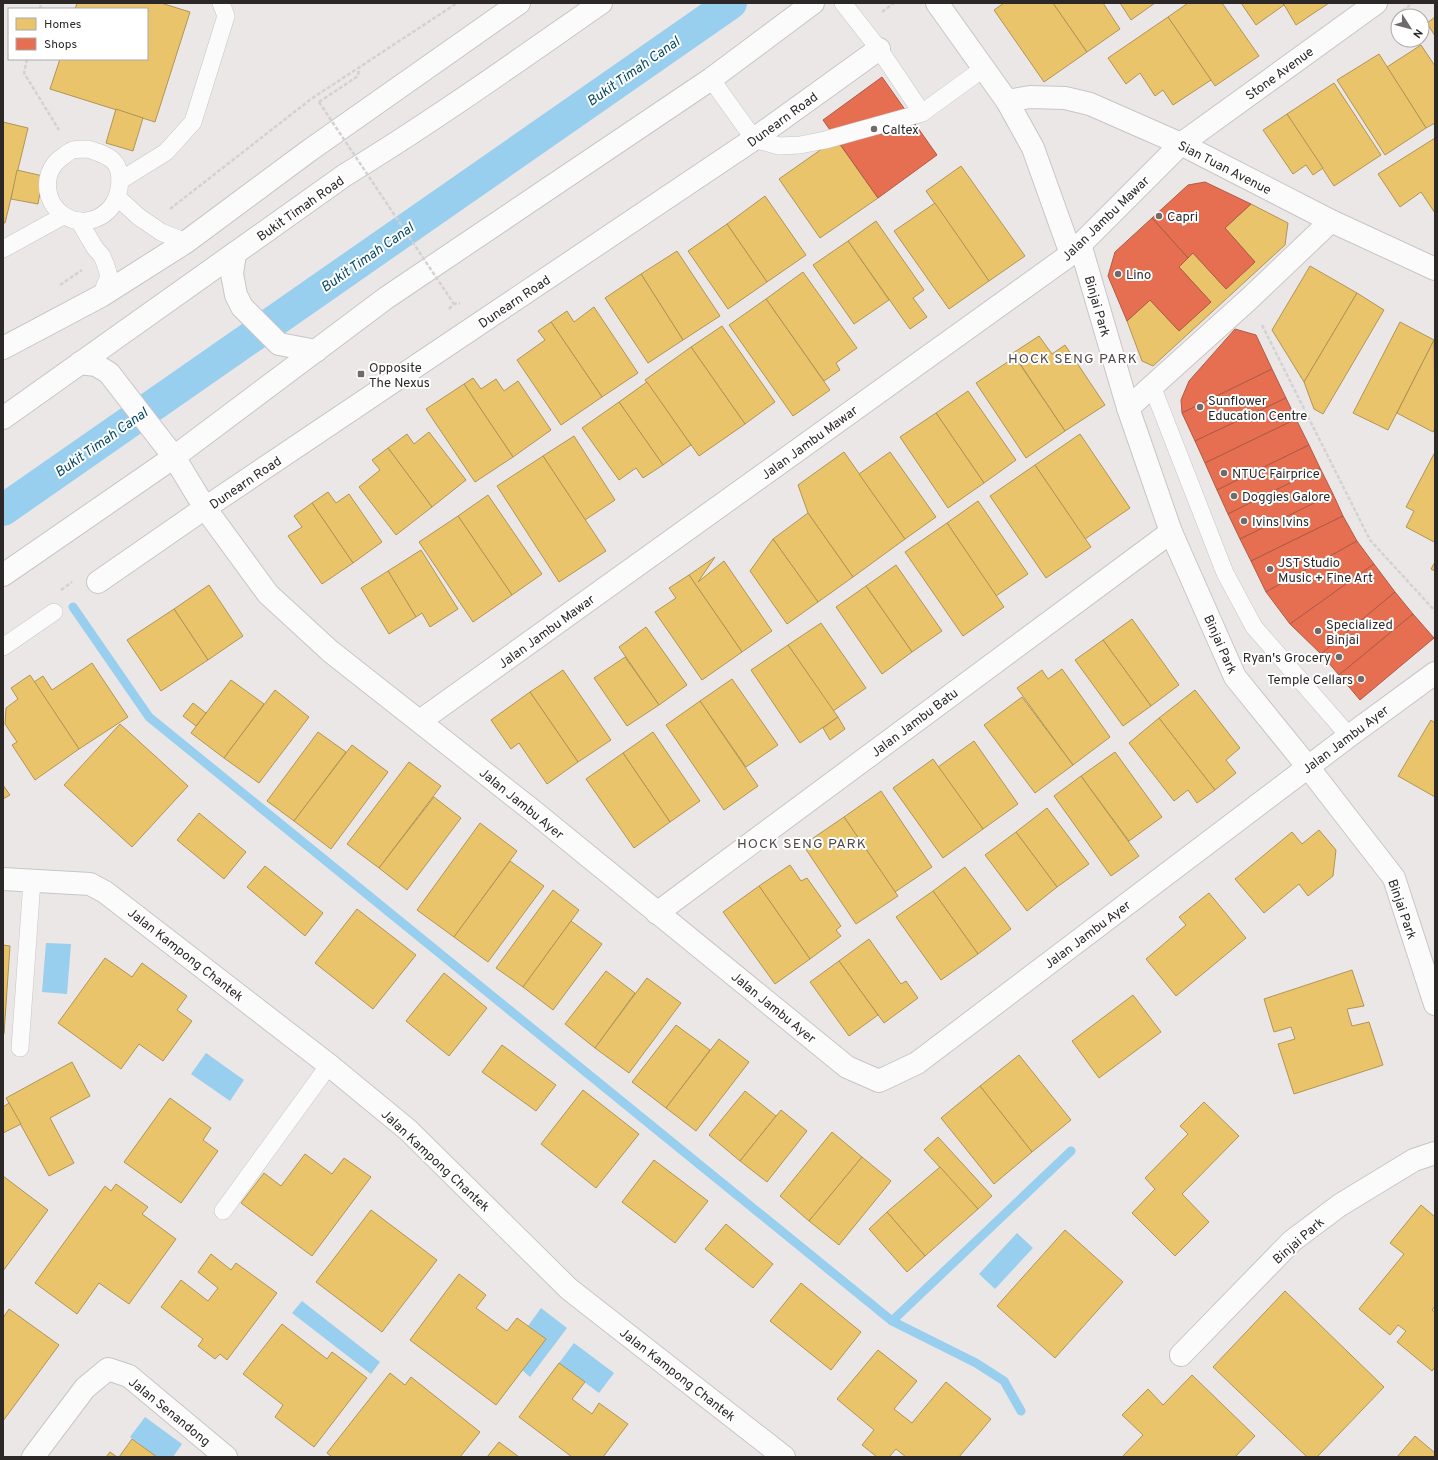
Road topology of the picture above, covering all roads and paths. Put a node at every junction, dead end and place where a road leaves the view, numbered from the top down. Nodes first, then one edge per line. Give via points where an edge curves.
1 (221, 3) edge
2 (457, 3) edge
3 (519, 3) edge
4 (600, 3) edge
5 (813, 3) edge
6 (843, 3) edge
7 (1376, 3) edge
8 (939, 4) edge
9 (879, 49) junction
10 (27, 60) edge
11 (359, 67) junction
12 (984, 68) junction
13 (711, 79) junction
14 (1007, 101) junction
15 (922, 113) junction
16 (754, 139) junction
17 (1181, 144) junction
18 (72, 150) junction
19 (121, 180) junction
20 (117, 197) junction
21 (71, 219) junction
22 (1330, 221) junction
23 (150, 224) junction
24 (186, 242) junction
25 (3, 249) edge
26 (1076, 249) junction
27 (235, 253) junction
28 (1435, 269) edge
29 (101, 296) junction
30 (1249, 299) junction
31 (454, 304) dead end
32 (3, 348) edge
33 (316, 351) junction
34 (80, 363) junction
35 (1152, 386) junction
36 (1128, 408) junction
37 (3, 418) edge
38 (174, 457) junction
39 (206, 508) junction
40 (1171, 532) junction
41 (3, 575) edge
42 (98, 582) dead end
43 (1435, 611) edge
44 (54, 612) dead end
45 (3, 647) edge
46 (1435, 673) edge
47 (420, 721) junction
48 (1349, 736) junction
49 (1308, 767) junction
50 (3, 879) edge
51 (32, 881) junction
52 (657, 913) junction
53 (1435, 1004) edge
54 (20, 1048) dead end
55 (329, 1065) junction
56 (1435, 1153) edge
57 (223, 1211) dead end
58 (1181, 1355) dead end
59 (33, 1457) edge
60 (226, 1457) edge
61 (784, 1457) edge

1 - 19 lane via 226,16 193,122 166,152
2 - 11 path
3 - 24 main road via 310,150
4 - 27 main road, Bukit Timah Road via 465,97 345,175
5 - 13 main road
6 - 9 lane
7 - 17 main road, Stone Avenue
8 - 12 main road, Binjai Park
9 - 15 lane
9 - 16 main road, Dunearn Road
10 - 18 path via 24,73
11 - 23 path via 311,99
11 - 31 path, bridge via 358,76 319,102
12 - 14 main road, Binjai Park
12 - 15 lane
13 - 16 lane
13 - 33 main road via 425,271
14 - 17 main road, Sian Tuan Avenue via 1030,97 1065,98 1090,104
14 - 26 main road, Binjai Park via 1033,148
15 - 16 lane via 800,145 779,146
16 - 39 main road, Dunearn Road
17 - 22 main road, Sian Tuan Avenue
17 - 26 main road, Jalan Jambu Mawar
18 - 19 lane via 88,149 103,154 115,163
18 - 21 lane via 58,159 49,173 47,189 52,204
19 - 20 lane
20 - 21 lane via 109,211 95,220
20 - 23 lane
21 - 25 lane
21 - 29 lane via 102,256 106,266 109,276
22 - 28 main road, Sian Tuan Avenue
22 - 30 main road
23 - 24 lane via 161,232
24 - 29 main road
26 - 36 main road, Binjai Park
26 - 47 main road, Jalan Jambu Mawar
27 - 33 main road via 232,274 236,295 242,307 279,344
27 - 34 main road, Bukit Timah Road
29 - 32 main road
30 - 35 main road
30 - 43 path via 1370,540
33 - 38 main road
34 - 37 main road, Bukit Timah Road
34 - 38 main road, Jalan Jambu Ayer via 96,365 109,374
35 - 36 main road
35 - 48 lane via 1225,573 1254,627
36 - 40 main road, Binjai Park
38 - 39 main road, Jalan Jambu Ayer
38 - 41 main road
39 - 42 main road, Dunearn Road
39 - 47 main road, Jalan Jambu Ayer via 268,594 330,651
40 - 49 main road, Binjai Park via 1235,677
40 - 52 main road, Jalan Jambu Batu
44 - 45 lane
46 - 48 main road, Jalan Jambu Ayer
47 - 52 main road, Jalan Jambu Ayer
48 - 49 main road, Jalan Jambu Ayer
49 - 52 main road, Jalan Jambu Ayer via 916,1063 879,1081 847,1067
49 - 53 main road, Binjai Park via 1394,878
50 - 51 main road, Jalan Kampong Chantek
51 - 54 lane
51 - 55 main road, Jalan Kampong Chantek via 90,884 105,892
55 - 57 lane
55 - 61 main road, Jalan Kampong Chantek via 408,1130 569,1289
56 - 58 main road, Binjai Park via 1414,1160 1340,1205 1292,1241
59 - 60 main road, Jalan Senandong via 85,1388 108,1369 129,1376

